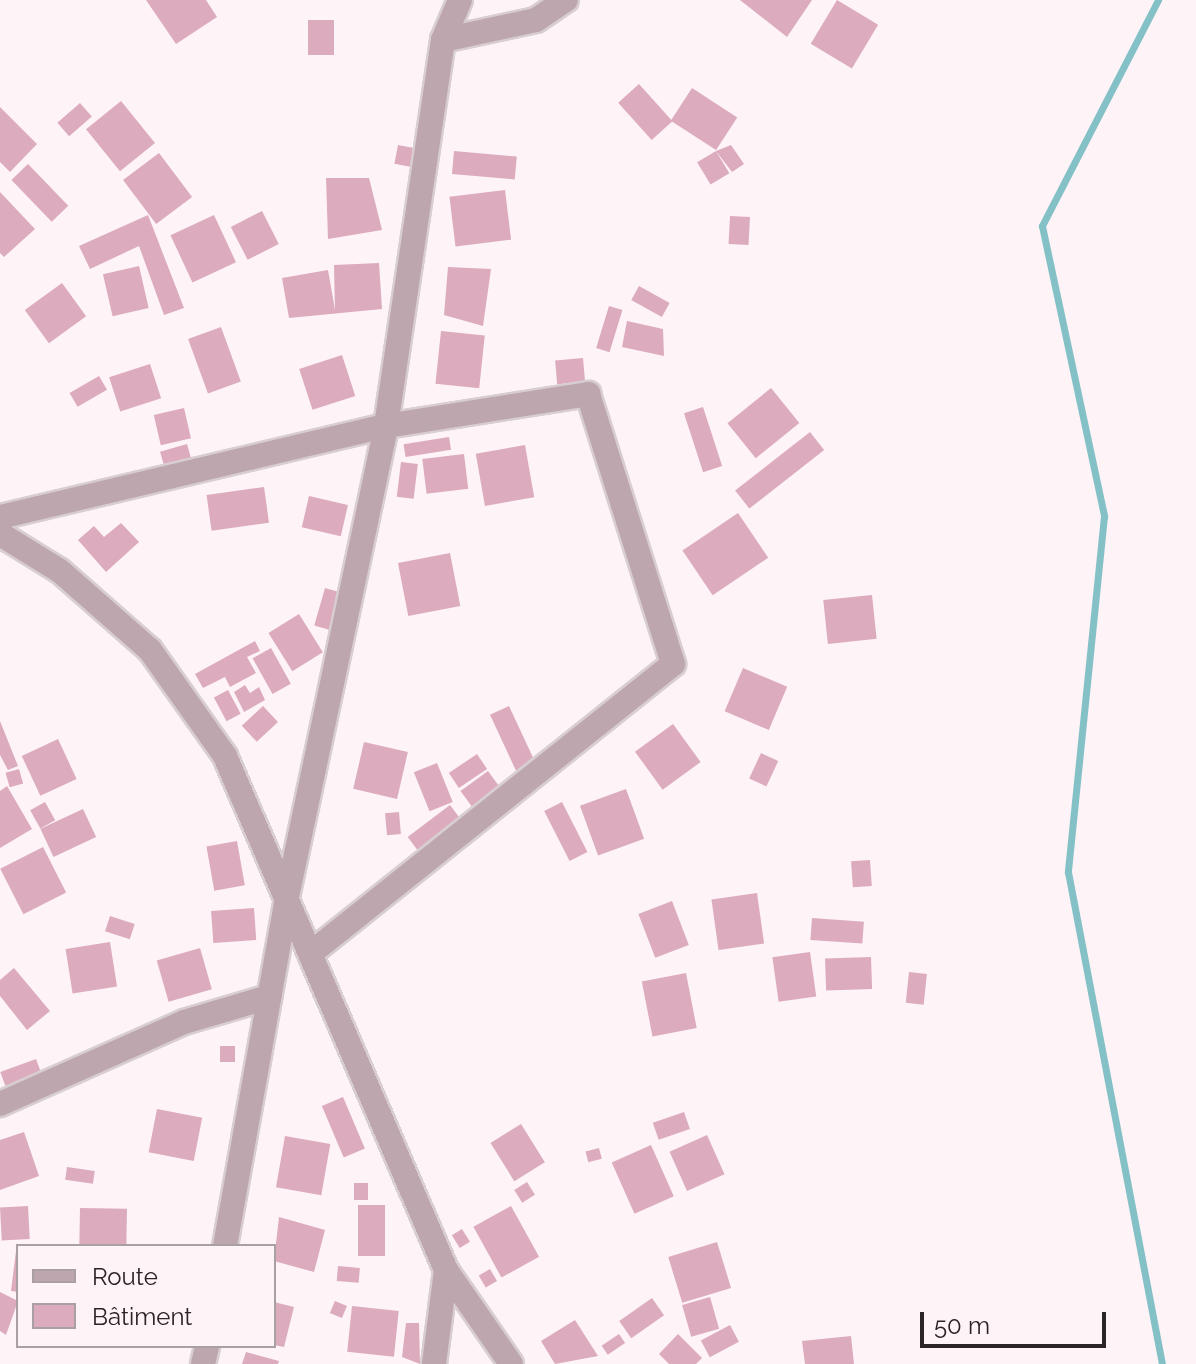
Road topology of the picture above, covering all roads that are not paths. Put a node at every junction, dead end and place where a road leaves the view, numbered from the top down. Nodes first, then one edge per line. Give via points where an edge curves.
1 (460, 0) edge
2 (566, 0) edge
3 (443, 40) junction
4 (386, 426) junction
5 (0, 517) edge
6 (0, 534) edge
7 (287, 897) junction
8 (311, 953) junction
9 (269, 997) junction
10 (0, 1104) edge
11 (225, 1244) edge
12 (446, 1270) junction
13 (434, 1364) edge
14 (511, 1364) edge

1 - 3 street
2 - 3 street via 536,20
3 - 4 street
4 - 5 street
4 - 7 street
4 - 8 street via 588,394 673,664
6 - 7 street via 60,571 150,650 225,756
7 - 8 street
7 - 9 street
8 - 12 street
9 - 10 street via 184,1022
9 - 11 street
12 - 13 street
12 - 14 street

